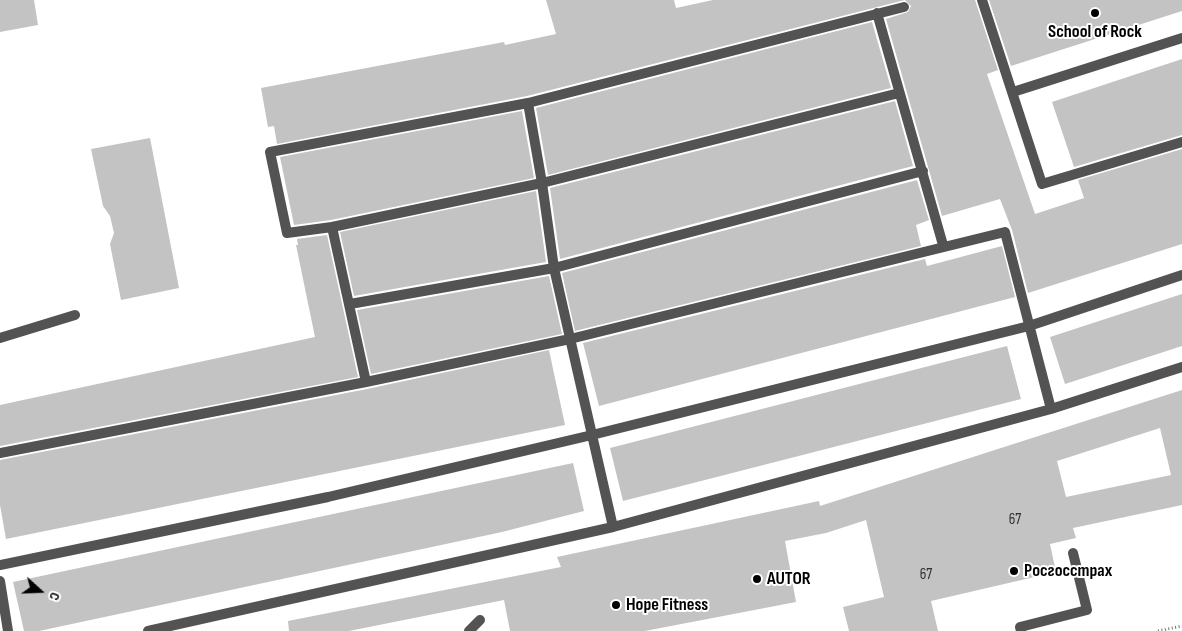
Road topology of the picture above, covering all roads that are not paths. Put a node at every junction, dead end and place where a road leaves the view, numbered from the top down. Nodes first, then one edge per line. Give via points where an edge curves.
1 (982, 0) edge
2 (904, 7) dead end
3 (877, 13) junction
4 (1182, 38) edge
5 (1013, 92) junction
6 (899, 93) junction
7 (528, 102) junction
8 (1182, 142) edge
9 (923, 170) junction
10 (542, 183) junction
11 (332, 227) junction
12 (942, 245) junction
13 (554, 268) junction
14 (1182, 276) edge
15 (350, 304) junction
16 (75, 315) dead end
17 (1029, 326) junction
18 (0, 338) edge
19 (570, 339) junction
20 (1182, 367) edge
21 (366, 382) junction
22 (1051, 409) junction
23 (592, 435) junction
24 (0, 453) edge
25 (613, 527) junction
26 (1073, 553) dead end
27 (0, 565) edge
28 (0, 581) edge
29 (480, 620) dead end
30 (8, 631) edge
31 (148, 631) edge
32 (469, 631) edge
33 (1021, 631) edge

1 - 5 lane
2 - 3 lane
3 - 6 lane
3 - 7 lane
4 - 5 lane
5 - 8 lane via 1042,184
6 - 9 lane
6 - 10 lane
7 - 10 lane
7 - 11 lane via 270,152 287,233
9 - 12 lane
9 - 13 lane
10 - 11 lane
10 - 13 lane
11 - 15 lane
12 - 17 lane via 1005,232
12 - 19 lane
13 - 15 lane
13 - 19 lane
14 - 17 lane
15 - 21 lane
16 - 18 lane
17 - 22 lane
17 - 23 lane
19 - 21 lane
19 - 23 lane
20 - 22 lane
21 - 24 lane
22 - 25 lane
23 - 25 lane
23 - 27 lane via 328,497
25 - 31 lane
26 - 33 lane via 1086,610 1020,627
28 - 30 lane
29 - 32 lane

